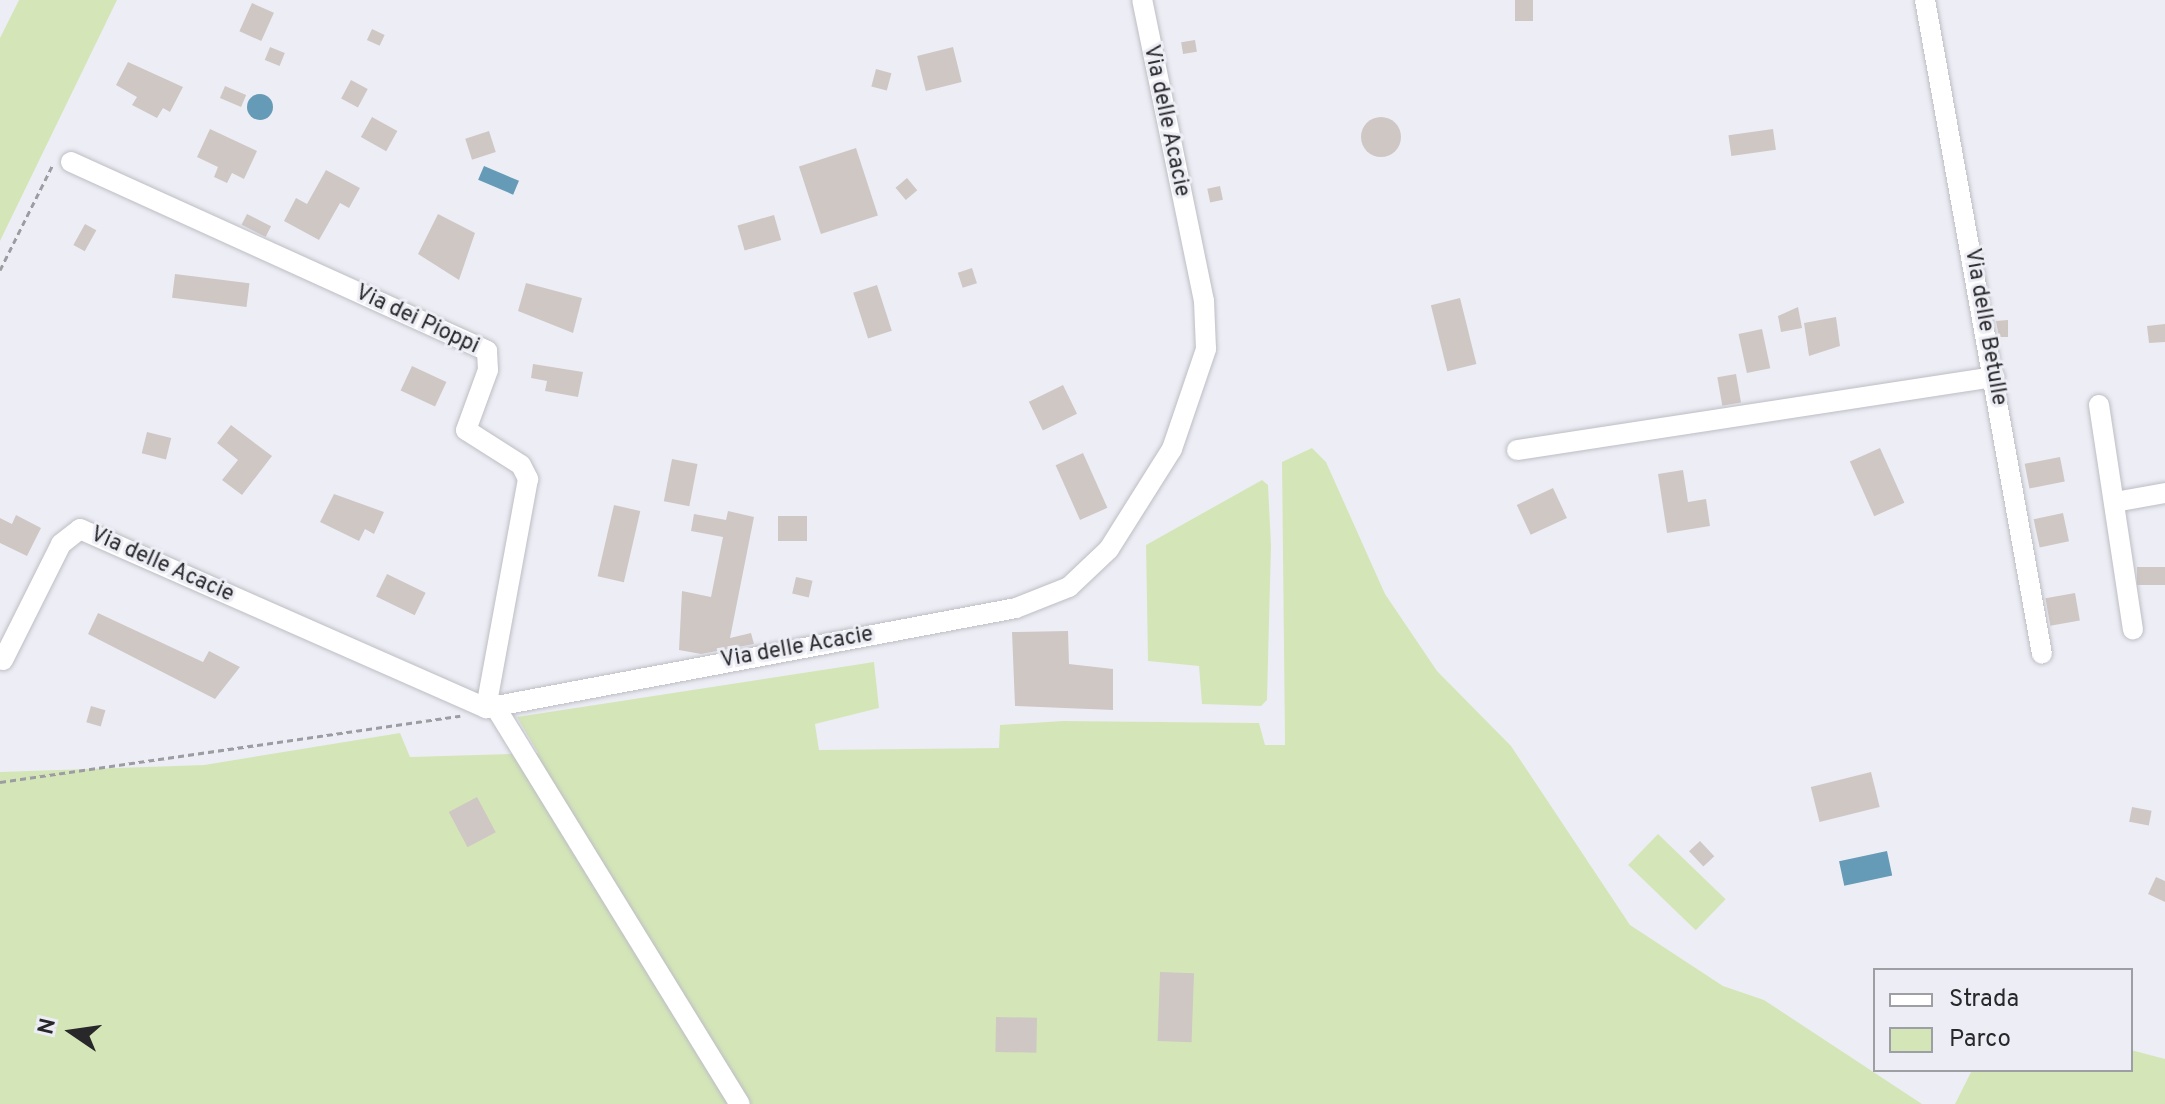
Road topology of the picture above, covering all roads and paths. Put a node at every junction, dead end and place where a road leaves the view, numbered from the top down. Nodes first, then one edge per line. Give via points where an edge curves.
1 (1142, 0) edge
2 (1925, 0) edge
3 (71, 162) joint
4 (0, 270) edge
5 (1994, 377) junction
6 (2099, 405) dead end
7 (1517, 450) dead end
8 (2165, 493) edge
9 (2115, 502) junction
10 (2133, 629) dead end
11 (2042, 654) dead end
12 (3, 660) dead end
13 (491, 708) junction
14 (465, 716) dead end
15 (0, 782) edge
16 (740, 1104) edge

1 - 13 street, Via delle Acacie via 1202,289 1206,349 1179,436 1095,566 1023,606
2 - 5 street, Via delle Betulle
3 - 4 path via 58,159 49,168
3 - 13 street, Via dei Pioppi via 487,351 490,365 466,430 521,465 528,479
5 - 7 street
5 - 11 street, Via delle Betulle
6 - 9 street
8 - 9 street
9 - 10 street
12 - 13 street, Via delle Acacie via 61,544 84,529
13 - 16 street
14 - 15 path

